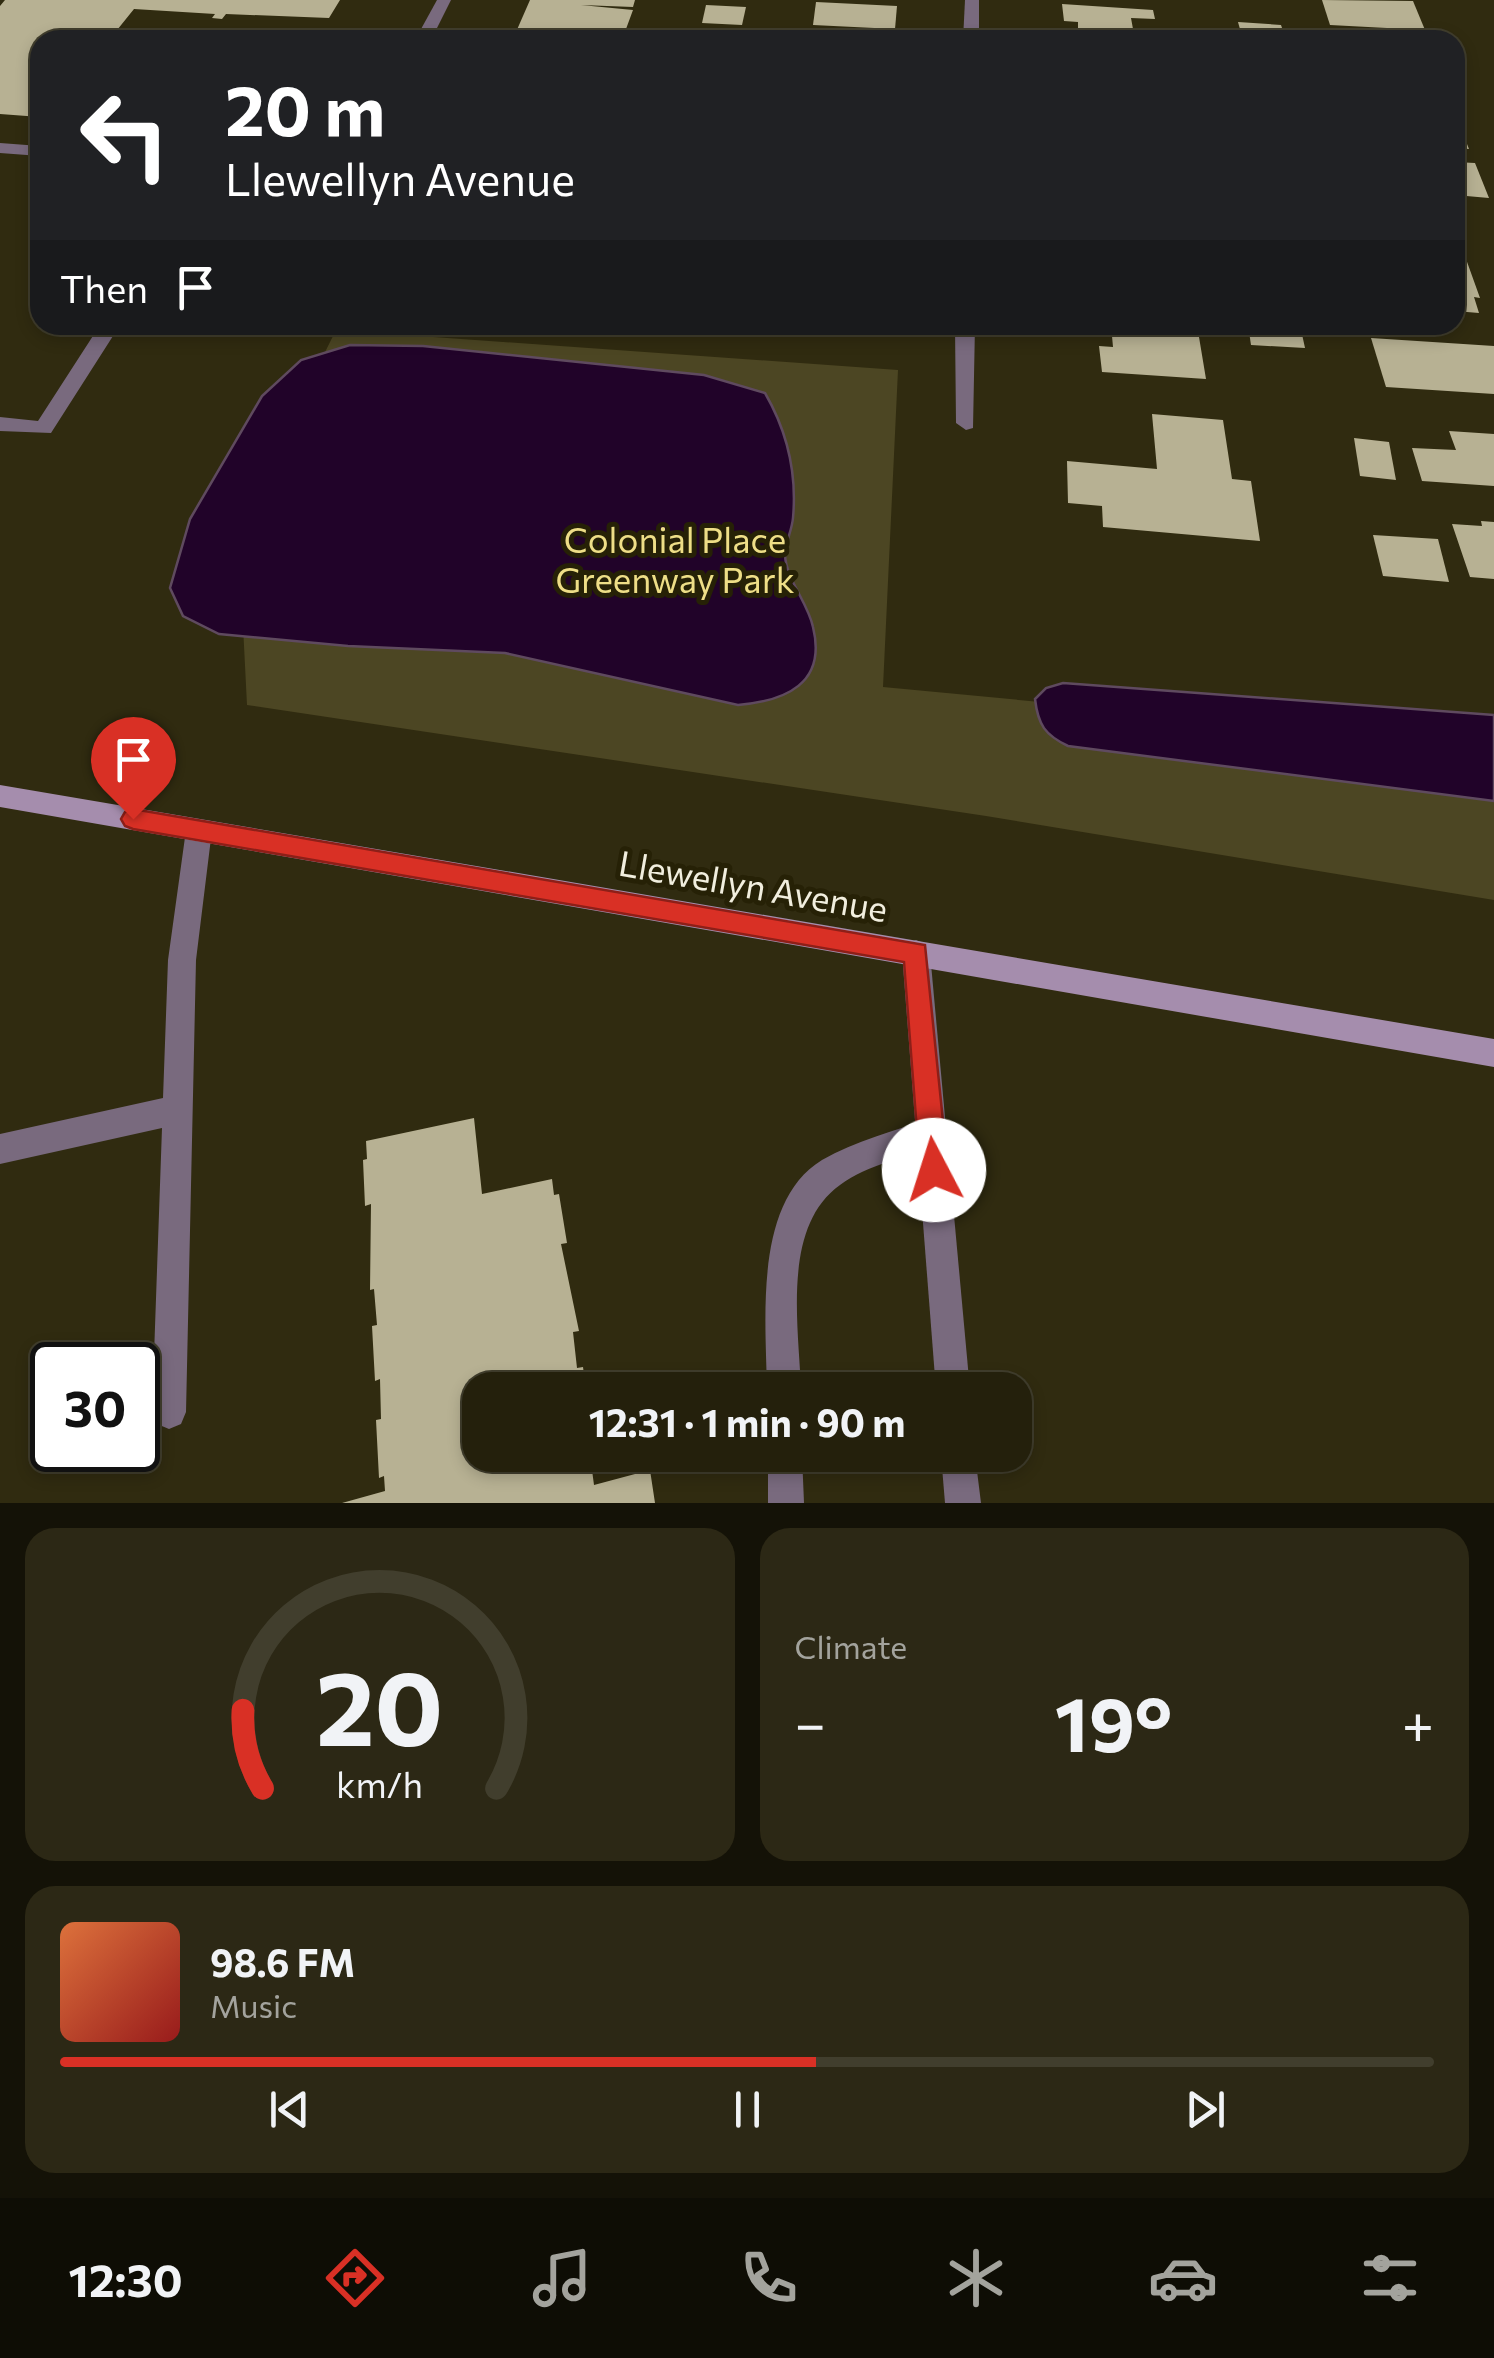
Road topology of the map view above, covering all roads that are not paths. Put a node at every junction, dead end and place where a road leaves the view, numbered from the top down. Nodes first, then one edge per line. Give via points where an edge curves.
1 (444, 0) edge
2 (972, 0) edge
3 (428, 30) edge
4 (971, 30) edge
5 (0, 148) edge
6 (30, 150) edge
7 (104, 335) edge
8 (966, 335) edge
9 (966, 422) dead end
10 (0, 424) edge
11 (0, 796) edge
12 (199, 830) junction
13 (916, 953) junction
14 (1494, 1053) edge
15 (178, 1110) junction
16 (930, 1133) junction
17 (0, 1149) edge
18 (784, 1372) edge
19 (951, 1372) edge
20 (169, 1412) dead end
21 (785, 1472) edge
22 (960, 1472) edge
23 (786, 1503) edge
24 (963, 1503) edge

1 - 3 street
2 - 4 street
5 - 6 street
7 - 10 street via 44,428
8 - 9 street
11 - 12 street, Llewellyn Avenue
12 - 13 street, Llewellyn Avenue
12 - 15 street via 182,960
13 - 14 street, Llewellyn Avenue
13 - 16 street
15 - 17 street
15 - 20 street
16 - 18 street via 827,1174 798,1210 783,1258
16 - 19 street
21 - 23 street
22 - 24 street

